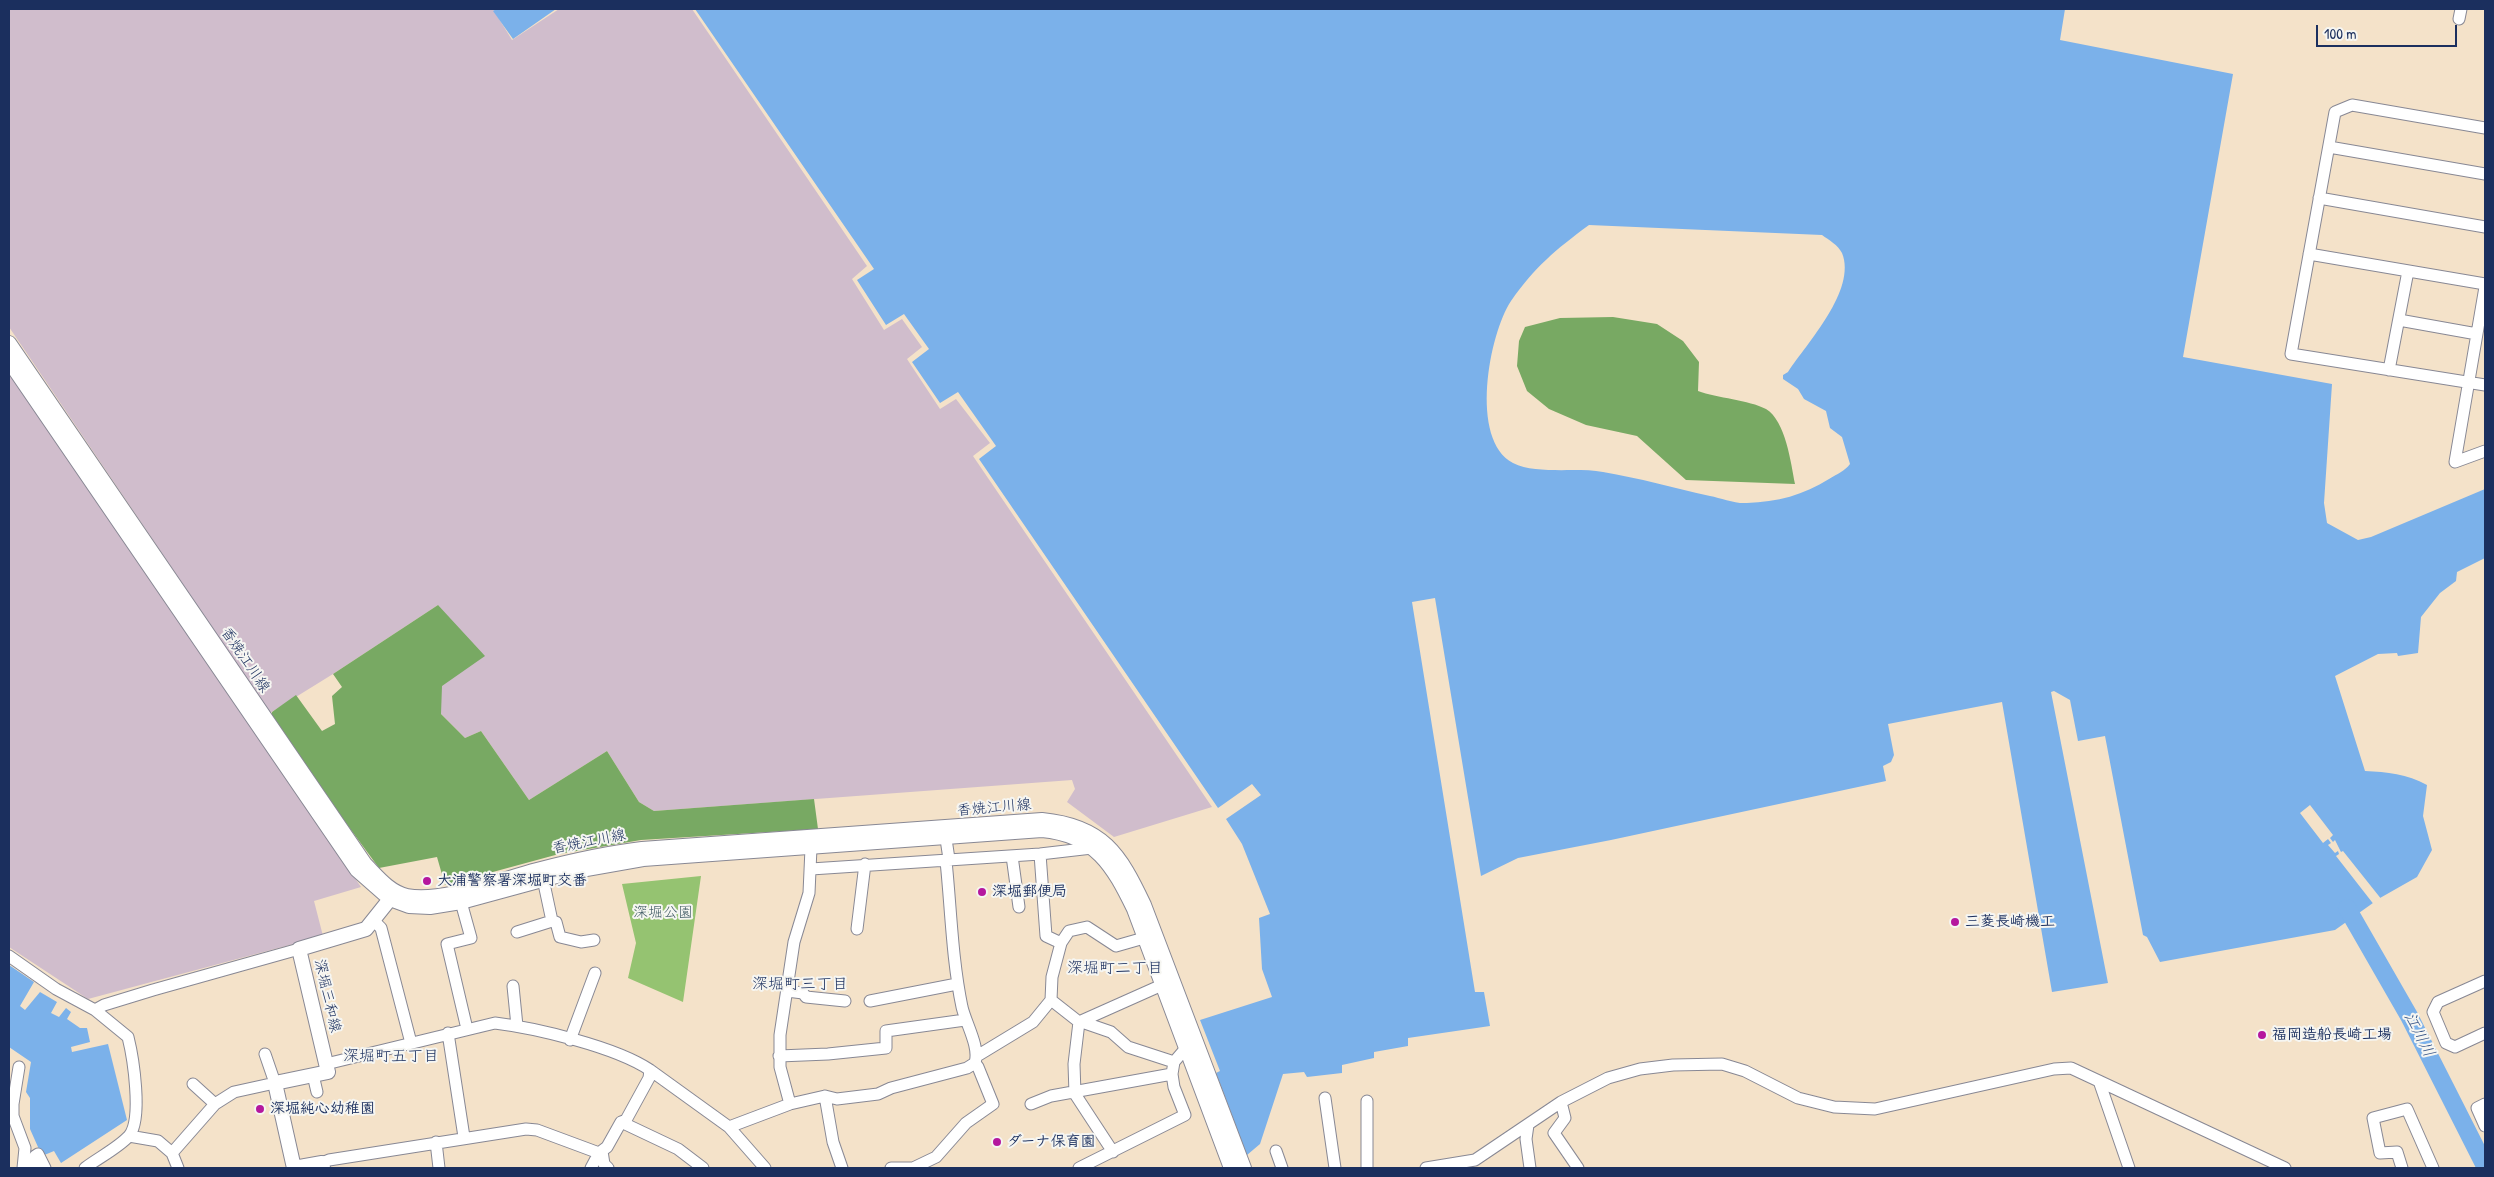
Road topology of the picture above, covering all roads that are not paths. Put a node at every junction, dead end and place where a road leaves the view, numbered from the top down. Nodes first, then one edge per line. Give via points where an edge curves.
1 (2485, 128) edge
2 (2329, 146) junction
3 (2485, 174) edge
4 (2319, 198) junction
5 (2485, 227) edge
6 (2309, 254) junction
7 (2408, 271) junction
8 (2485, 286) edge
9 (2399, 320) junction
10 (2477, 334) junction
11 (9, 343) edge
12 (9, 361) edge
13 (2389, 370) junction
14 (2468, 383) junction
15 (2485, 385) edge
16 (2485, 451) edge
17 (1059, 827) junction
18 (947, 841) junction
19 (877, 843) junction
20 (811, 848) junction
21 (1092, 848) junction
22 (1107, 853) junction
23 (1040, 854) junction
24 (1012, 856) junction
25 (949, 859) junction
26 (878, 863) junction
27 (865, 864) junction
28 (811, 869) junction
29 (544, 883) junction
30 (390, 900) junction
31 (461, 902) junction
32 (1019, 907) dead end
33 (552, 921) junction
34 (377, 924) junction
35 (856, 929) dead end
36 (517, 932) dead end
37 (1144, 938) junction
38 (594, 940) dead end
39 (1061, 943) junction
40 (9, 956) edge
41 (301, 957) junction
42 (595, 973) dead end
43 (2485, 982) edge
44 (958, 984) junction
45 (1162, 985) junction
46 (512, 986) dead end
47 (787, 991) junction
48 (1051, 1000) junction
49 (845, 1001) dead end
50 (870, 1001) dead end
51 (100, 1013) junction
52 (965, 1020) junction
53 (1081, 1022) junction
54 (517, 1026) junction
55 (467, 1029) junction
56 (448, 1033) junction
57 (2485, 1033) edge
58 (570, 1040) junction
59 (411, 1043) junction
60 (1186, 1048) junction
61 (265, 1054) dead end
62 (779, 1056) junction
63 (976, 1060) junction
64 (1174, 1062) junction
65 (326, 1064) junction
66 (20, 1067) dead end
67 (650, 1070) junction
68 (1172, 1074) junction
69 (313, 1075) junction
70 (2099, 1081) junction
71 (275, 1083) junction
72 (193, 1084) dead end
73 (317, 1092) dead end
74 (1075, 1094) junction
75 (825, 1096) junction
76 (1325, 1098) dead end
77 (1367, 1101) dead end
78 (1561, 1102) junction
79 (11, 1104) edge
80 (215, 1104) junction
81 (790, 1104) junction
82 (1031, 1104) dead end
83 (2485, 1104) edge
84 (622, 1122) junction
85 (1220, 1124) junction
86 (1528, 1125) junction
87 (2485, 1126) edge
88 (729, 1127) junction
89 (129, 1136) junction
90 (464, 1137) junction
91 (436, 1142) junction
92 (1276, 1151) dead end
93 (601, 1152) junction
94 (1113, 1152) junction
95 (172, 1153) junction
96 (322, 1166) edge
97 (2277, 1167) edge
98 (22, 1168) edge
99 (33, 1168) edge
100 (45, 1168) edge
101 (85, 1168) edge
102 (178, 1168) edge
103 (439, 1168) edge
104 (591, 1168) edge
105 (608, 1168) edge
106 (703, 1168) edge
107 (765, 1168) edge
108 (842, 1168) edge
109 (891, 1168) edge
110 (1079, 1168) edge
111 (1231, 1168) edge
112 (1244, 1168) edge
113 (1282, 1168) edge
114 (1335, 1168) edge
115 (1367, 1168) edge
116 (1426, 1168) edge
117 (1530, 1168) edge
118 (1578, 1168) edge
119 (2129, 1168) edge
120 (2402, 1168) edge
121 (2433, 1168) edge

1 - 2 street via 2352,105 2335,112
2 - 3 street
2 - 4 street
4 - 5 street
4 - 6 street
6 - 7 street
6 - 13 street via 2291,354
7 - 8 street
7 - 9 street
8 - 10 street
9 - 10 street
9 - 13 street
10 - 14 street
11 - 17 main road, 香焼江川線 via 365,864 399,893 418,897 449,894 540,869 642,848 1042,820
12 - 30 main road, 香焼江川線 via 357,870
13 - 14 street
14 - 15 street
14 - 16 street via 2455,462
17 - 18 main road, 香焼江川線
17 - 21 main road, 香焼江川線
17 - 22 main road, 香焼江川線 via 1083,829 1096,836
18 - 19 main road, 香焼江川線
18 - 25 street
19 - 20 main road, 香焼江川線
19 - 26 street
20 - 28 street
20 - 29 main road, 香焼江川線 via 643,859 585,869
21 - 22 main road, 香焼江川線
21 - 23 street
22 - 37 main road, 香焼江川線
22 - 85 main road, 香焼江川線 via 1121,861 1144,905
23 - 24 street
23 - 39 street via 1046,936
24 - 25 street
24 - 32 street
25 - 26 street
25 - 44 street via 946,861
26 - 27 street
27 - 28 street
27 - 35 street
28 - 47 street via 809,893 794,942
29 - 31 main road, 香焼江川線
29 - 33 street
30 - 31 main road, 香焼江川線 via 420,908
30 - 34 main road, 深堀三和線
31 - 55 street via 471,938 448,944
33 - 36 street
33 - 38 street via 556,922 560,937 581,942
34 - 41 main road, 深堀三和線
34 - 59 street via 385,942
37 - 39 street via 1116,946 1087,927 1069,931
37 - 45 main road, 香焼江川線
39 - 48 street via 1052,977
40 - 51 street via 56,989
41 - 51 street via 153,990 104,1005
41 - 65 main road, 深堀三和線
42 - 58 street
43 - 57 street via 2438,1002 2433,1012 2446,1043 2455,1047
44 - 50 street
44 - 52 street
45 - 53 street
45 - 60 main road, 香焼江川線
46 - 54 street
47 - 49 street via 803,993 806,997
47 - 62 street
48 - 53 street
48 - 63 street via 1033,1022
51 - 89 street via 128,1037 136,1080 134,1117
52 - 62 street via 886,1031 886,1048
52 - 63 street
53 - 64 street via 1111,1032 1128,1048
53 - 74 street via 1074,1064
54 - 55 street via 495,1023
54 - 58 street
55 - 56 street
56 - 59 street
56 - 90 street
58 - 67 street via 627,1058
59 - 65 street
60 - 64 street
60 - 85 main road, 香焼江川線
61 - 71 street
62 - 81 street
63 - 75 street via 966,1068 878,1094
63 - 109 street via 993,1104 966,1123 936,1157 913,1168
64 - 68 street
65 - 69 main road via 328,1072
66 - 79 street
67 - 84 street via 640,1097
67 - 88 street
68 - 74 street
68 - 94 street via 1185,1115
69 - 71 main road
69 - 73 street
70 - 78 street via 2065,1067 1875,1109 1834,1107 1798,1098 1745,1071 1722,1064 1673,1064 1608,1078
70 - 97 street
70 - 119 street
71 - 80 street via 234,1092
71 - 96 main road via 294,1168
72 - 80 street
74 - 82 street via 1052,1096
74 - 94 street
75 - 81 street
75 - 108 street
76 - 114 street
77 - 115 street
78 - 86 street
78 - 118 street via 1565,1118 1554,1133
79 - 98 street via 25,1148
80 - 95 street
81 - 88 street
83 - 87 street via 2477,1108
84 - 93 street
84 - 106 street via 678,1149
85 - 111 main road, 香焼江川線
85 - 112 main road, 香焼江川線
86 - 116 street via 1476,1160
86 - 117 street via 1526,1139
88 - 107 street
89 - 95 street via 158,1141
89 - 101 street
90 - 91 street
90 - 93 street via 537,1130
91 - 96 street via 329,1160
91 - 103 street
92 - 113 street
93 - 104 street
93 - 105 street
94 - 110 street
95 - 102 street
99 - 100 street via 38,1154
120 - 121 street via 2397,1152 2380,1153 2374,1118 2407,1109

